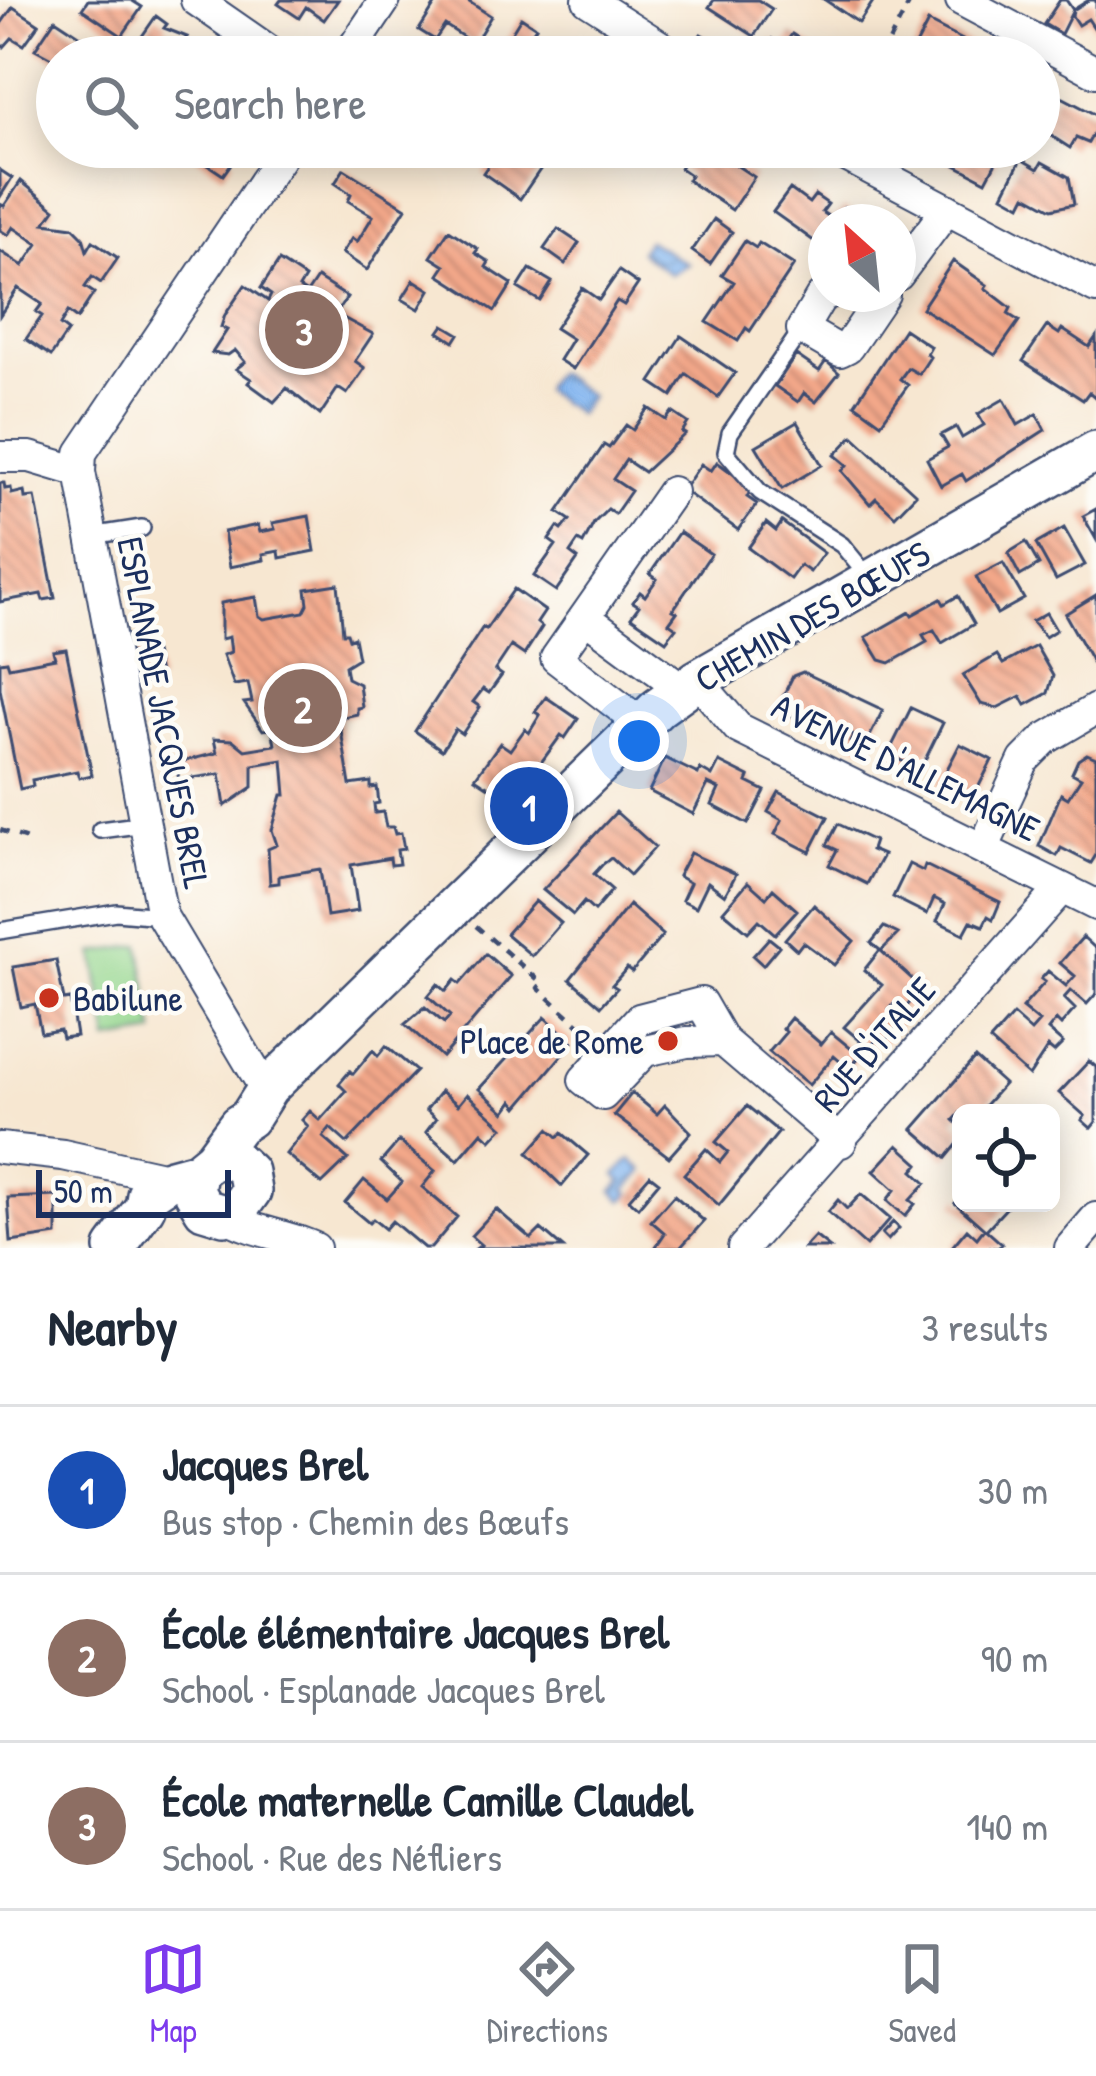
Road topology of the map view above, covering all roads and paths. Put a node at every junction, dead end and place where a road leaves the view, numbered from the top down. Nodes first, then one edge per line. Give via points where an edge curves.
1 (196, 0) edge
2 (385, 0) edge
3 (588, 0) edge
4 (910, 0) edge
5 (961, 0) edge
6 (248, 36) edge
7 (361, 36) edge
8 (644, 36) edge
9 (892, 36) edge
10 (1028, 36) edge
11 (1060, 53) edge
12 (1096, 72) edge
13 (273, 168) edge
14 (869, 168) edge
15 (947, 209) junction
16 (916, 251) edge
17 (1094, 280) edge
18 (812, 312) edge
19 (872, 312) edge
20 (802, 329) junction
21 (1096, 451) edge
22 (0, 458) edge
23 (80, 472) junction
24 (672, 492) dead end
25 (142, 528) dead end
26 (91, 536) junction
27 (870, 581) junction
28 (585, 617) junction
29 (691, 685) junction
30 (1096, 710) edge
31 (642, 724) junction
32 (145, 824) junction
33 (0, 830) edge
34 (100, 830) dead end
35 (33, 841) dead end
36 (984, 847) junction
37 (1061, 889) junction
38 (1096, 905) edge
39 (453, 907) junction
40 (162, 916) junction
41 (0, 931) edge
42 (723, 1041) junction
43 (609, 1052) junction
44 (259, 1103) junction
45 (841, 1142) junction
46 (0, 1148) edge
47 (205, 1186) junction
48 (1096, 1218) edge
49 (302, 1242) edge
50 (115, 1248) edge
51 (743, 1248) edge
52 (1070, 1248) edge

1 - 6 street
2 - 7 street
3 - 8 street
4 - 9 path
5 - 10 street
11 - 12 street
13 - 23 street via 81,453
14 - 15 street
15 - 16 street
15 - 17 street
18 - 20 street
19 - 20 street via 841,352
20 - 27 lane via 730,433 726,452 760,491 842,544
21 - 27 street, CHEMIN DES BŒUFS
22 - 23 street via 30,457
23 - 26 street, ESPLANADE JACQUES BREL
24 - 28 street
25 - 26 lane
26 - 32 street, ESPLANADE JACQUES BREL
27 - 29 street, CHEMIN DES BŒUFS
28 - 29 street, AVENUE D'ALLEMAGNE
28 - 31 street via 556,658
29 - 31 street, CHEMIN DES BŒUFS
29 - 36 street, AVENUE D'ALLEMAGNE via 738,728
30 - 36 street via 1024,760
31 - 39 street, CHEMIN DES BŒUFS
32 - 34 lane
32 - 40 street, ESPLANADE JACQUES BREL
33 - 35 path
36 - 37 street, AVENUE D'ALLEMAGNE
37 - 38 street, AVENUE D'ALLEMAGNE
37 - 45 street, RUE D'ITALIE
39 - 43 path
39 - 44 street, CHEMIN DES BŒUFS
40 - 41 lane via 116,912
40 - 44 street, ESPLANADE JACQUES BREL via 258,1077
42 - 43 street via 701,1003 639,1019
42 - 43 street via 644,1051 603,1095 584,1080
42 - 45 street
44 - 47 street via 252,1129
45 - 51 street, RUE D'ITALIE
46 - 47 street via 118,1169 134,1200
47 - 49 street via 239,1225
47 - 50 street
48 - 52 street

